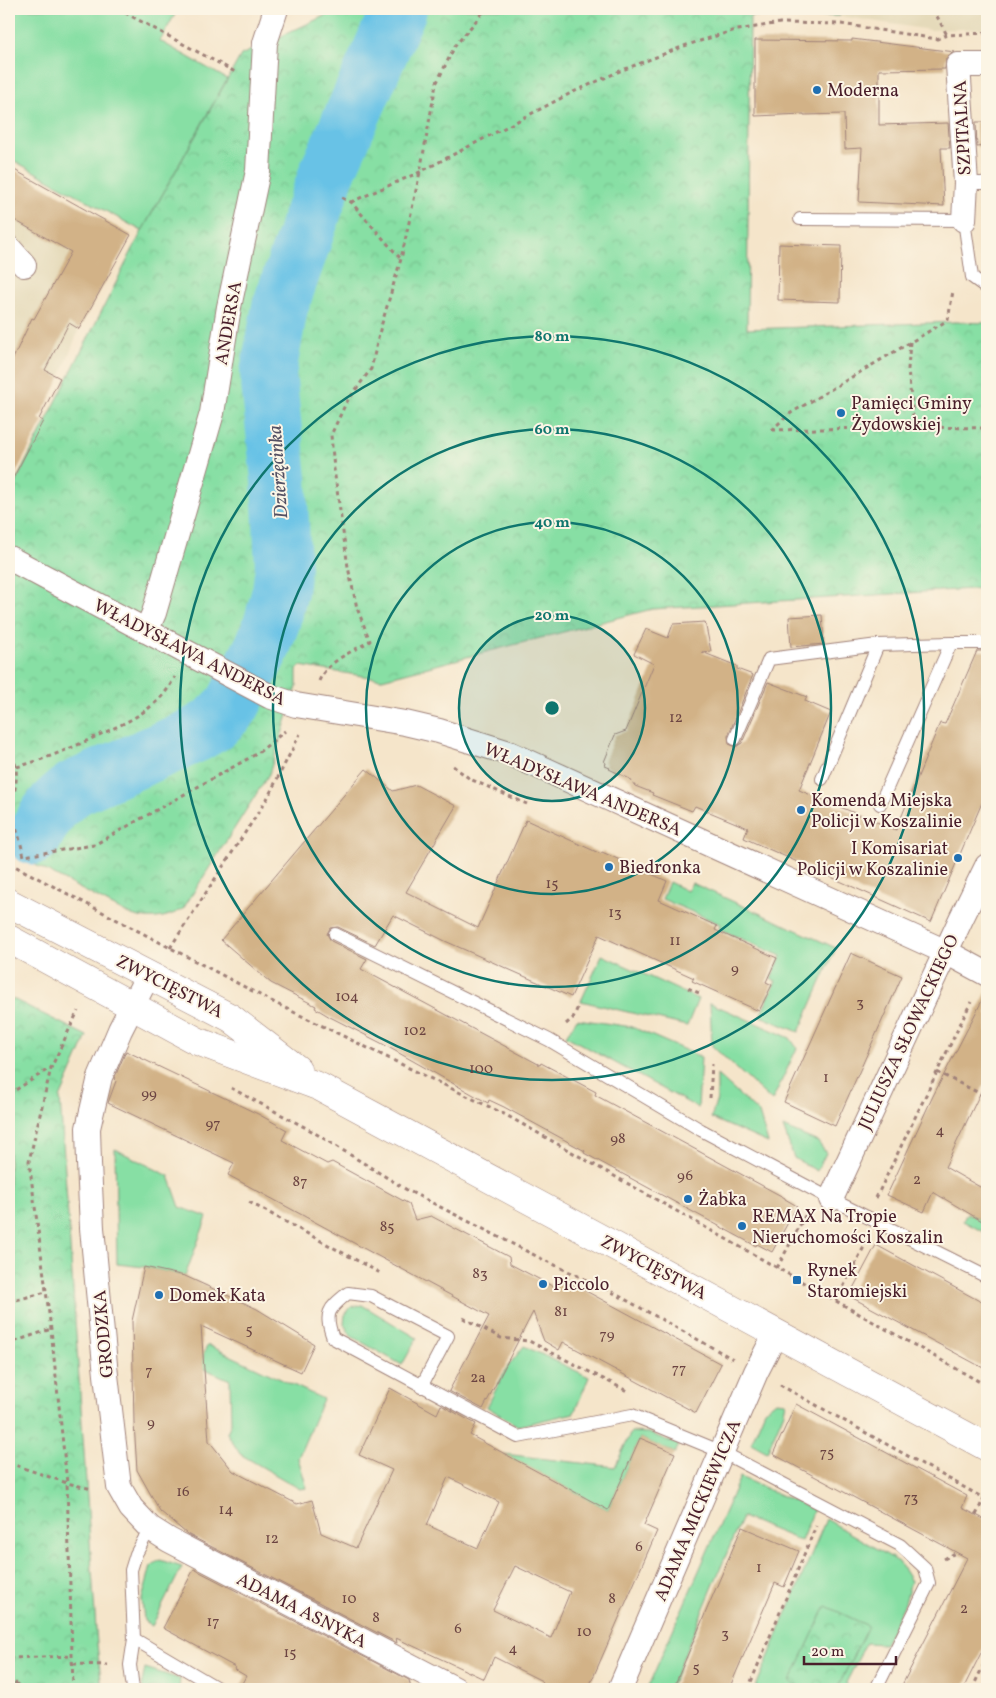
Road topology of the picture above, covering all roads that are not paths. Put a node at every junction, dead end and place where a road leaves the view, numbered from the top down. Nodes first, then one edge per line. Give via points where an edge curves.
1 (266, 9) edge
2 (276, 9) edge
3 (265, 43) junction
4 (987, 65) edge
5 (976, 183) edge
6 (800, 219) dead end
7 (964, 220) junction
8 (987, 288) edge
9 (9, 558) edge
10 (146, 631) junction
11 (951, 643) junction
12 (987, 643) edge
13 (878, 645) junction
14 (735, 739) dead end
15 (822, 780) dead end
16 (880, 804) dead end
17 (987, 866) edge
18 (9, 903) edge
19 (335, 934) dead end
20 (9, 939) edge
21 (946, 952) junction
22 (987, 974) edge
23 (148, 975) junction
24 (132, 1006) junction
25 (320, 1087) junction
26 (824, 1195) junction
27 (987, 1277) edge
28 (776, 1333) junction
29 (421, 1387) junction
30 (987, 1447) edge
31 (722, 1452) junction
32 (150, 1528) junction
33 (134, 1639) junction
34 (466, 1685) edge
35 (134, 1689) edge
36 (218, 1689) edge
37 (620, 1689) edge
38 (876, 1689) edge

1 - 3 street
2 - 3 street, ANDERSA
3 - 10 street, ANDERSA via 258,171 229,307 212,413
4 - 5 street, SZPITALNA via 958,65
5 - 7 street, SZPITALNA
6 - 7 lane
7 - 8 lane via 972,277
9 - 10 street, WŁADYSŁAWA ANDERSA
10 - 21 street, WŁADYSŁAWA ANDERSA via 269,696 308,708 439,731 509,753
11 - 12 lane
11 - 13 lane
11 - 16 lane
13 - 14 lane via 769,659
13 - 15 lane
17 - 21 street, JULIUSZA SŁOWACKIEGO
18 - 23 street, ZWYCIĘSTWA
19 - 26 lane via 549,1040 701,1130
20 - 24 street, ZWYCIĘSTWA
21 - 22 street, WŁADYSŁAWA ANDERSA
21 - 26 street, JULIUSZA SŁOWACKIEGO
23 - 24 street, GRODZKA
23 - 25 street, ZWYCIĘSTWA via 231,1018
24 - 25 street, ZWYCIĘSTWA via 197,1041
24 - 32 street, GRODZKA via 100,1077 88,1128 89,1163 106,1375 120,1487 131,1508
25 - 28 street, ZWYCIĘSTWA
26 - 27 lane
28 - 30 street, ZWYCIĘSTWA
28 - 31 street, ADAMA MICKIEWICZA
29 - 29 lane via 333,1338 327,1322 333,1305 348,1293 371,1296 448,1336
29 - 31 lane via 518,1437 632,1415
31 - 37 street, ADAMA MICKIEWICZA
31 - 38 lane via 900,1545 926,1568 929,1582
32 - 33 lane via 131,1570
32 - 34 street, ADAMA ASNYKA via 177,1545
33 - 35 lane via 130,1665
33 - 36 lane

